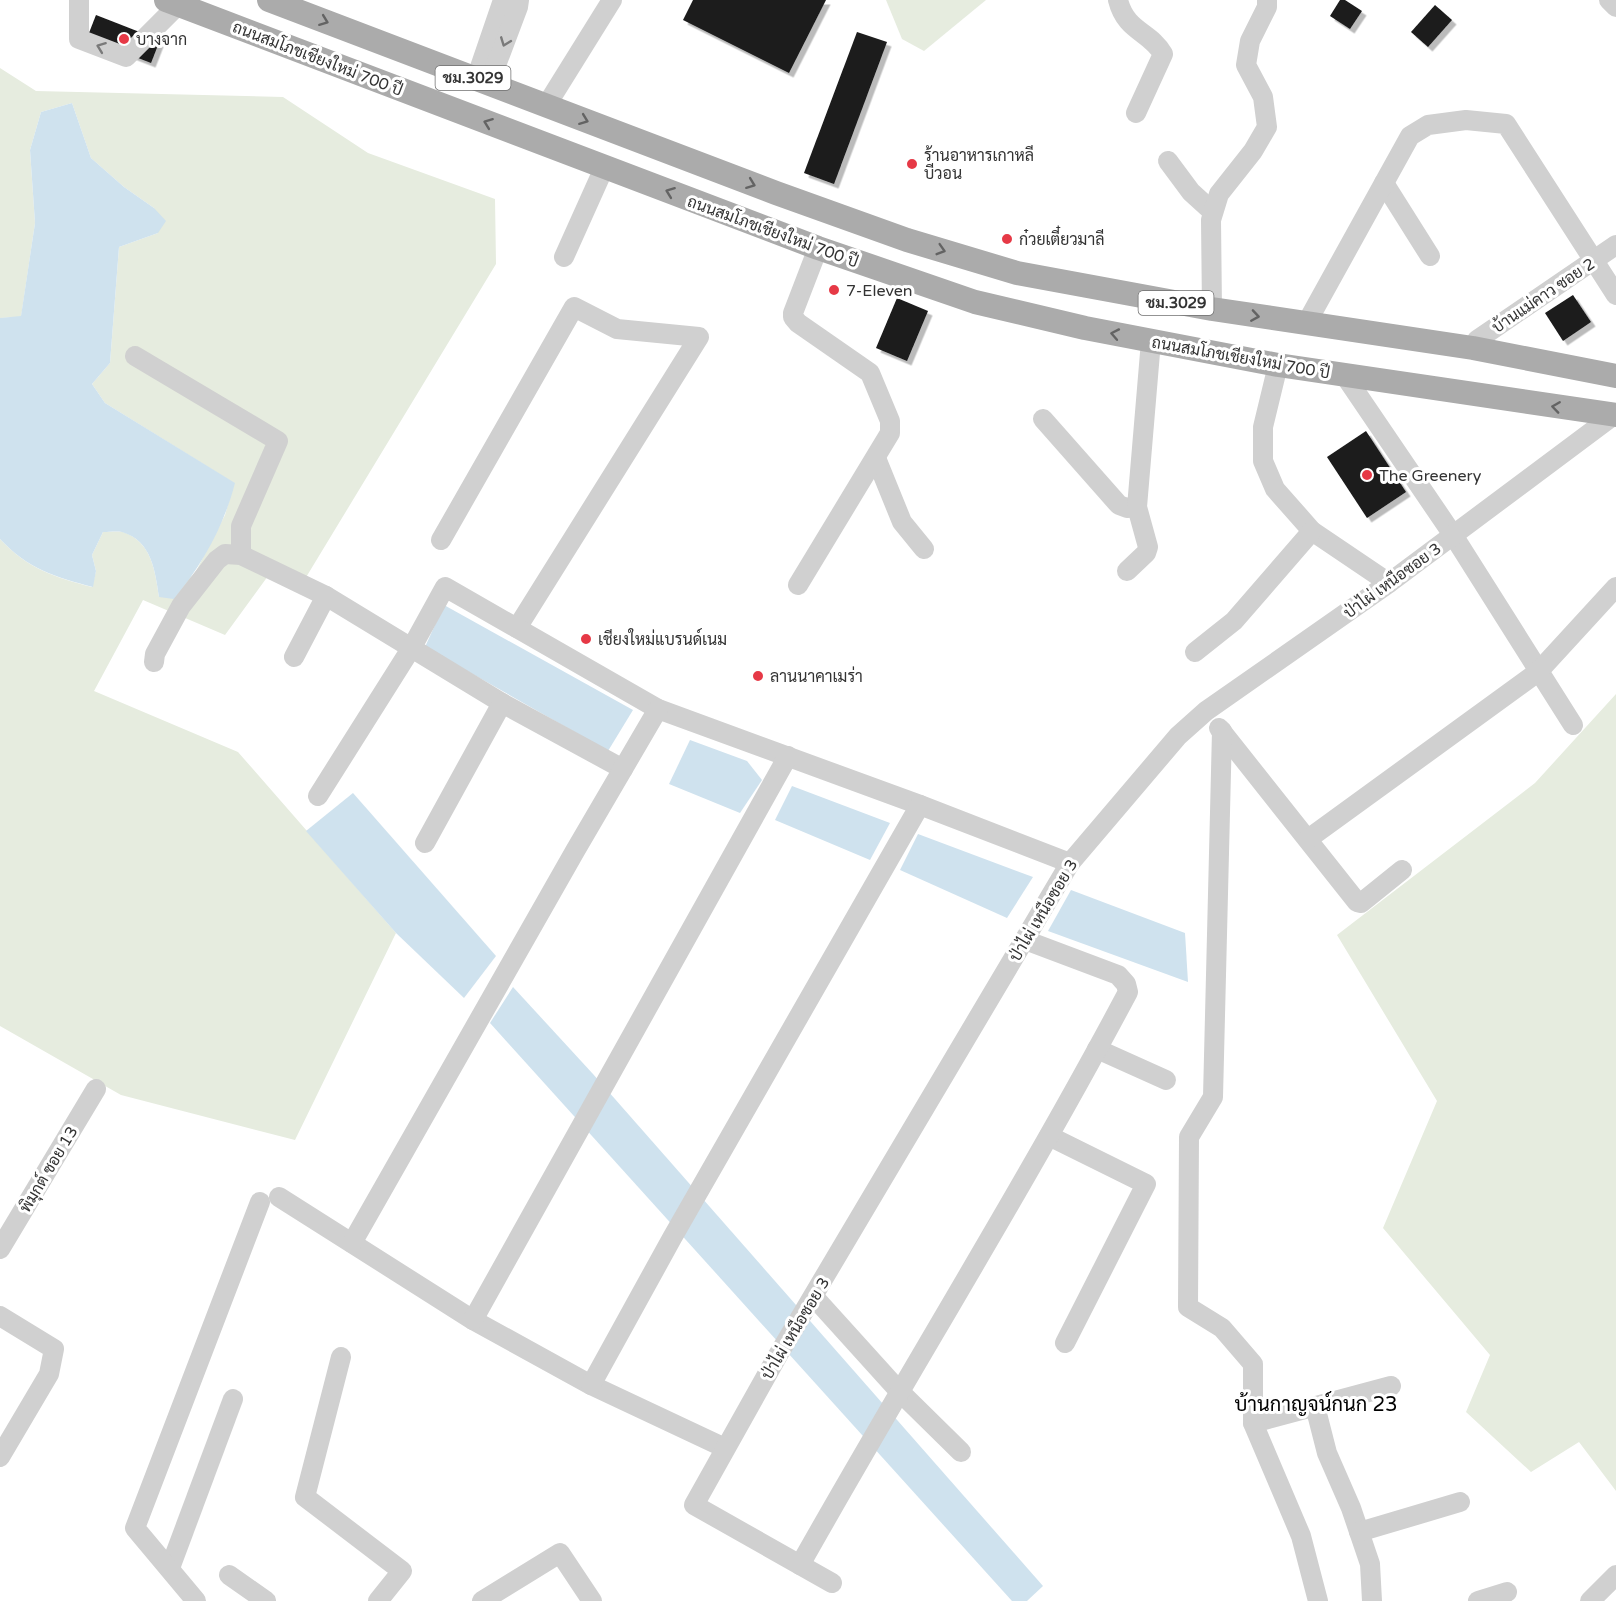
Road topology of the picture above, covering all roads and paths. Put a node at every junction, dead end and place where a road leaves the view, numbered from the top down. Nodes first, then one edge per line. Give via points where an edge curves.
1 (79, 0) edge
2 (269, 0) edge
3 (503, 0) edge
4 (519, 0) edge
5 (612, 0) edge
6 (1118, 0) edge
7 (1267, 0) edge
8 (1609, 0) edge
9 (172, 2) edge
10 (1616, 7) edge
11 (483, 82) junction
12 (546, 106) junction
13 (1136, 113) dead end
14 (1168, 161) dead end
15 (604, 168) junction
16 (1384, 183) junction
17 (1213, 212) junction
18 (1616, 245) edge
19 (818, 248) junction
20 (1430, 256) dead end
21 (564, 257) dead end
22 (1594, 260) junction
23 (1616, 295) edge
24 (1212, 309) junction
25 (1306, 324) junction
26 (1151, 341) junction
27 (1473, 348) junction
28 (135, 356) dead end
29 (1278, 365) junction
30 (1345, 376) junction
31 (1616, 376) edge
32 (1615, 415) edge
33 (1042, 419) dead end
34 (876, 458) junction
35 (1137, 507) junction
36 (1312, 531) junction
37 (1453, 535) junction
38 (441, 540) dead end
39 (924, 549) dead end
40 (241, 555) junction
41 (1127, 571) dead end
42 (1389, 583) junction
43 (798, 585) dead end
44 (1616, 587) edge
45 (327, 596) junction
46 (517, 628) junction
47 (412, 647) junction
48 (1195, 651) dead end
49 (294, 657) dead end
50 (154, 662) dead end
51 (1538, 672) junction
52 (502, 703) junction
53 (658, 709) junction
54 (1206, 711) junction
55 (1573, 725) dead end
56 (1222, 731) junction
57 (788, 756) junction
58 (623, 769) junction
59 (318, 796) dead end
60 (920, 805) junction
61 (1308, 839) junction
62 (425, 843) dead end
63 (1070, 863) junction
64 (1402, 870) dead end
65 (1025, 940) junction
66 (1097, 1050) junction
67 (1166, 1080) dead end
68 (96, 1089) dead end
69 (1049, 1136) junction
70 (352, 1243) junction
71 (0, 1249) edge
72 (810, 1303) junction
73 (0, 1316) edge
74 (473, 1320) junction
75 (1065, 1343) dead end
76 (341, 1357) dead end
77 (591, 1385) junction
78 (1391, 1386) dead end
79 (233, 1399) dead end
80 (895, 1399) junction
81 (1316, 1406) junction
82 (1253, 1423) junction
83 (725, 1448) junction
84 (961, 1452) dead end
85 (0, 1457) edge
86 (1460, 1502) dead end
87 (1359, 1532) junction
88 (800, 1565) junction
89 (170, 1568) junction
90 (229, 1575) dead end
91 (1616, 1575) edge
92 (832, 1583) dead end
93 (1507, 1592) dead end
94 (196, 1601) edge
95 (266, 1601) edge
96 (378, 1601) edge
97 (482, 1601) edge
98 (592, 1601) edge
99 (1318, 1601) edge
100 (1372, 1601) edge
101 (1478, 1601) edge
102 (1590, 1601) edge

9 -> 1 street via 126,57 80,39
2 -> 11 main road, ชม.3029
3 - 11 street
4 -> 11 street
5 - 12 street
6 - 13 street via 1121,13 1133,28 1163,54
7 - 17 street via 1250,41 1246,66 1263,97 1267,127 1253,152 1219,194
8 - 10 street
15 -> 9 main road, ถนนสมโภชเชียงใหม่ 700 ปี / ชม.3029
11 - 12 main road, ชม.3029
12 -> 24 main road, ชม.3029 via 906,240 1017,273
14 - 17 street via 1191,192
19 -> 15 main road, ถนนสมโภชเชียงใหม่ 700 ปี / ชม.3029
15 - 21 street
16 - 20 street
16 - 22 street via 1410,136 1428,125 1466,120 1506,124
16 - 25 street
17 - 24 street
18 - 22 street, บ้านแม่คาว ซอย 2
26 -> 19 main road, ถนนสมโภชเชียงใหม่ 700 ปี / ชม.3029 via 975,302
19 - 34 street via 793,317 875,381 891,433
22 - 23 street
22 - 27 street, บ้านแม่คาว ซอย 2 via 1477,340
24 -> 25 main road, ชม.3029
25 - 27 main road, ชม.3029
26 - 29 main road, ถนนสมโภชเชียงใหม่ 700 ปี / ชม.3029
26 - 35 street
27 - 31 main road, ชม.3029
28 - 40 street via 278,441 241,526
29 - 30 main road, ถนนสมโภชเชียงใหม่ 700 ปี / ชม.3029
29 - 36 street via 1263,427 1263,461 1275,489
32 -> 30 main road, ถนนสมโภชเชียงใหม่ 700 ปี / ชม.3029
30 - 37 street
32 - 37 street, ป่าไผ่ เหนือซอย 3
33 - 35 street via 1119,505
34 - 39 street via 902,522
34 - 43 street
35 - 41 street via 1148,547
36 - 42 street
36 - 48 street via 1234,621
37 - 42 street, ป่าไผ่ เหนือซอย 3
37 - 51 street
38 - 46 street via 574,308 617,329 699,338
40 - 45 street
40 - 50 street via 225,554 217,560 181,606
42 - 54 street, ป่าไผ่ เหนือซอย 3
44 - 51 street
45 - 47 street
45 - 49 street
46 - 47 street via 445,587
46 - 53 street
47 - 52 street
47 - 59 street
51 - 55 street
51 - 61 street
52 - 58 street
52 - 62 street
53 - 57 street
53 - 58 street
54 - 56 street
54 - 63 street, ป่าไผ่ เหนือซอย 3 via 1178,736
56 - 61 street
56 - 82 street via 1213,1097 1189,1137 1188,1307 1222,1328 1253,1364
57 - 60 street
57 - 74 street
58 - 70 street
60 - 63 street
60 - 77 street
61 - 64 street via 1357,902 1361,903
63 - 65 street, ป่าไผ่ เหนือซอย 3
65 - 66 street via 1118,975 1126,984 1128,992
65 - 72 street, ป่าไผ่ เหนือซอย 3
66 - 67 street
66 - 69 street
68 - 71 street, พิมุกต์ ซอย 13
69 - 75 street via 1146,1184
69 - 80 street
70 - 74 street
70 - 89 street via 270,1199 135,1528
72 - 80 street
72 - 83 street, ป่าไผ่ เหนือซอย 3
73 - 85 street via 54,1349 49,1374
74 - 77 street
76 - 96 street via 305,1497 402,1570
77 - 83 street
78 - 81 street
79 - 89 street
80 - 84 street
80 - 88 street
81 - 82 street
81 - 87 street via 1328,1453
82 - 99 street via 1301,1536
83 - 88 street, ป่าไผ่ เหนือซอย 3 via 694,1505
86 - 87 street
87 - 100 street via 1370,1564
88 - 92 street
89 - 94 street
90 - 95 street
91 - 102 street
93 - 101 street
97 - 98 street via 560,1553

